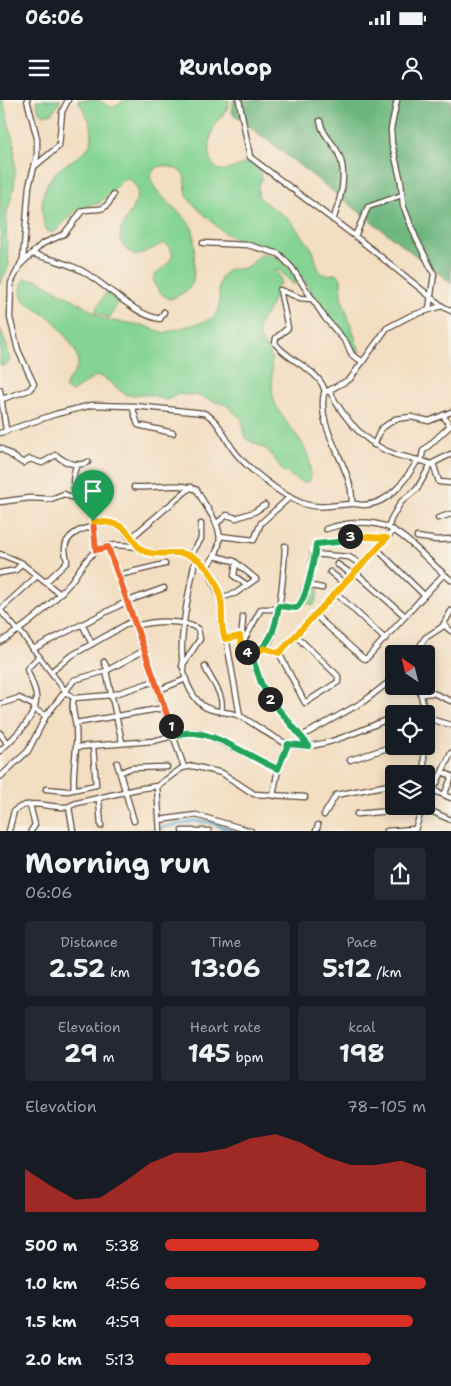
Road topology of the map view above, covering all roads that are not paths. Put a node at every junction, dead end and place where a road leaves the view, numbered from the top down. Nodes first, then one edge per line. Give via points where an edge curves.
1 (28, 100) edge
2 (68, 100) edge
3 (239, 100) edge
4 (397, 100) edge
5 (320, 121) dead end
6 (35, 166) junction
7 (113, 195) dead end
8 (402, 195) junction
9 (333, 220) junction
10 (355, 236) junction
11 (203, 243) dead end
12 (32, 254) junction
13 (21, 264) junction
14 (433, 289) junction
15 (426, 293) junction
16 (432, 298) junction
17 (311, 299) junction
18 (442, 306) junction
19 (429, 309) junction
20 (451, 311) edge
21 (164, 312) dead end
22 (363, 362) junction
23 (0, 390) edge
24 (327, 391) junction
25 (2, 399) junction
26 (132, 406) junction
27 (451, 412) edge
28 (443, 415) junction
29 (6, 430) junction
30 (0, 433) edge
31 (172, 433) dead end
32 (374, 445) junction
33 (0, 448) edge
34 (451, 454) edge
35 (420, 460) junction
36 (88, 462) dead end
37 (77, 464) junction
38 (432, 464) junction
39 (451, 483) edge
40 (134, 487) dead end
41 (191, 487) junction
42 (77, 494) junction
43 (290, 496) junction
44 (0, 502) edge
45 (352, 503) junction
46 (265, 505) dead end
47 (451, 514) edge
48 (438, 518) dead end
49 (217, 523) junction
50 (93, 524) junction
51 (201, 524) dead end
52 (389, 526) junction
53 (326, 529) dead end
54 (394, 530) junction
55 (220, 536) junction
56 (132, 537) junction
57 (417, 537) dead end
58 (387, 538) junction
59 (451, 539) edge
60 (285, 546) dead end
61 (108, 547) junction
62 (137, 547) junction
63 (377, 549) junction
64 (96, 550) junction
65 (0, 554) edge
66 (314, 554) junction
67 (215, 556) junction
68 (192, 557) junction
69 (22, 563) junction
70 (236, 563) junction
71 (165, 564) dead end
72 (337, 564) dead end
73 (362, 565) junction
74 (207, 566) junction
75 (330, 572) dead end
76 (0, 573) edge
77 (354, 574) junction
78 (444, 574) junction
79 (119, 575) junction
80 (38, 576) junction
81 (451, 580) edge
82 (46, 582) junction
83 (344, 584) junction
84 (247, 585) junction
85 (307, 585) junction
86 (164, 588) dead end
87 (322, 588) dead end
88 (336, 593) junction
89 (60, 594) junction
90 (424, 596) junction
91 (220, 598) junction
92 (128, 601) junction
93 (279, 608) junction
94 (0, 610) edge
95 (451, 611) edge
96 (315, 615) junction
97 (405, 616) junction
98 (243, 617) dead end
99 (135, 623) junction
100 (82, 624) junction
101 (184, 624) junction
102 (444, 625) junction
103 (18, 630) junction
104 (451, 631) edge
105 (296, 635) junction
106 (240, 636) junction
107 (225, 639) junction
108 (385, 639) junction
109 (0, 642) edge
110 (92, 644) junction
111 (420, 645) edge
112 (241, 646) junction
113 (264, 648) junction
114 (33, 649) junction
115 (144, 650) junction
116 (279, 653) junction
117 (39, 656) junction
118 (252, 656) junction
119 (104, 662) dead end
120 (182, 666) junction
121 (205, 667) dead end
122 (107, 670) junction
123 (51, 672) junction
124 (186, 679) junction
125 (155, 681) junction
126 (385, 685) edge
127 (159, 690) junction
128 (66, 692) junction
129 (435, 694) edge
130 (112, 695) junction
131 (74, 698) junction
132 (451, 701) edge
133 (0, 704) edge
134 (35, 707) junction
135 (164, 708) junction
136 (221, 712) junction
137 (46, 716) junction
138 (117, 716) junction
139 (240, 716) junction
140 (385, 720) edge
141 (435, 720) edge
142 (76, 723) junction
143 (451, 724) edge
144 (0, 733) edge
145 (177, 735) junction
146 (302, 736) junction
147 (122, 742) junction
148 (7, 743) junction
149 (288, 744) junction
150 (93, 746) junction
151 (309, 746) junction
152 (77, 747) junction
153 (385, 749) edge
154 (0, 751) edge
155 (451, 753) edge
156 (350, 760) dead end
157 (450, 761) edge
158 (117, 763) dead end
159 (167, 767) dead end
160 (184, 767) junction
161 (278, 769) junction
162 (120, 772) junction
163 (443, 772) junction
164 (0, 777) edge
165 (451, 777) edge
166 (157, 786) junction
167 (385, 786) edge
168 (46, 789) dead end
169 (74, 789) junction
170 (435, 791) joint
171 (127, 792) junction
172 (444, 795) junction
173 (273, 796) junction
174 (305, 797) dead end
175 (451, 798) edge
176 (99, 800) junction
177 (30, 805) junction
178 (69, 807) junction
179 (385, 811) edge
180 (435, 812) edge
181 (357, 814) dead end
182 (324, 815) dead end
183 (421, 815) edge
184 (451, 820) edge
185 (134, 821) dead end
186 (159, 822) junction
187 (318, 825) dead end
188 (101, 826) dead end
189 (415, 830) edge
190 (9, 831) edge
191 (31, 831) edge
192 (73, 831) edge
193 (160, 831) edge
194 (182, 831) edge
195 (209, 831) edge
196 (251, 831) edge
197 (316, 831) edge
198 (387, 831) edge

1 - 6 street via 37,138
2 - 6 street via 62,112 59,146
3 - 9 street via 250,158
4 - 8 street via 390,129
5 - 9 street via 323,133 335,147 341,163 342,197
6 - 13 street via 29,186
7 - 12 street via 100,210 82,211 64,234 42,244
8 - 10 street via 368,206
8 - 14 street via 416,238 433,269
9 - 10 street
10 - 15 street
11 - 17 street via 248,245 278,254 292,268
12 - 13 street
12 - 21 street via 82,271 111,293 152,316 160,319
13 - 25 street via 11,283 10,318 18,350 34,384 29,390
14 - 15 street
14 - 16 street
15 - 16 street
16 - 18 street
16 - 19 street
17 - 22 street via 346,342 352,355
17 - 24 street via 280,290 288,328 275,342 317,377
18 - 19 street
18 - 20 street
19 - 22 street via 387,328
22 - 24 street via 345,384
23 - 25 street
24 - 32 street
24 - 45 street via 323,400 325,420 351,487
25 - 29 street
26 - 29 street via 84,406
26 - 31 street via 138,424
26 - 43 street via 209,415 240,457
27 - 28 street
28 - 32 street via 429,421 412,417 394,419 381,429
28 - 35 street via 450,426 423,451
29 - 30 street
32 - 35 street
33 - 37 street via 22,463 30,459 42,463 56,455 63,461
34 - 38 street
35 - 38 street
35 - 45 street via 400,486 386,497 370,504
36 - 37 street
37 - 42 street via 73,474
38 - 39 street via 439,482
38 - 52 street via 417,489 401,502 390,518
40 - 41 street
41 - 49 street via 197,490
41 - 56 street
42 - 44 street
42 - 50 street via 93,500
43 - 45 street via 306,504 331,506
43 - 55 street via 262,523 254,540
46 - 49 street via 234,519 227,515
47 - 48 street
49 - 55 street
50 - 56 street via 122,526
50 - 64 street
50 - 82 street via 71,536 66,546 66,563
51 - 68 street via 201,539
52 - 53 street via 349,523
52 - 54 street
54 - 58 street
54 - 78 street
55 - 67 street
56 - 62 street
57 - 59 street
58 - 63 street
58 - 66 street via 348,536 338,542 316,544
60 - 93 street
61 - 62 street
61 - 64 street
61 - 79 street
62 - 68 street via 147,552 175,552
63 - 73 street
63 - 90 street
64 - 89 street
65 - 69 street
66 - 73 street via 349,557
66 - 85 street
67 - 70 street
67 - 74 street
68 - 74 street
68 - 101 street
69 - 76 street via 16,570
69 - 80 street
70 - 84 street via 234,576
70 - 84 street via 256,578
71 - 79 street
72 - 77 street
73 - 77 street
74 - 91 street
75 - 83 street
77 - 83 street
77 - 97 street
78 - 81 street
78 - 90 street
79 - 92 street
80 - 82 street
80 - 94 street
82 - 89 street
83 - 88 street
84 - 91 street
85 - 87 street
85 - 93 street via 298,608
86 - 92 street
88 - 96 street
88 - 108 street
89 - 103 street
90 - 97 street
91 - 107 street
92 - 99 street
92 - 100 street
93 - 112 street via 260,611
93 - 113 street via 271,637
94 - 103 street
95 - 102 street
96 - 105 street
96 - 108 street via 363,658 369,657
97 - 108 street
98 - 106 street
99 - 101 street
99 - 110 street
99 - 115 street
100 - 110 street
100 - 114 street
101 - 120 street
101 - 120 street via 198,629 201,637
102 - 104 street
102 - 111 street via 424,638
103 - 109 street
103 - 114 street
105 - 116 street
105 - 116 street via 340,678 338,682 305,703
106 - 107 street
106 - 112 street
107 - 139 street
110 - 123 street
112 - 118 street
113 - 116 street
113 - 118 street
114 - 117 street
115 - 122 street
115 - 125 street
117 - 123 street
117 - 134 street via 27,669 35,689
118 - 146 street via 270,699
119 - 122 street
120 - 124 street
121 - 136 street via 222,695
122 - 128 street via 76,678
122 - 130 street
123 - 128 street
124 - 127 street
124 - 136 street via 202,705
125 - 127 street
125 - 130 street
126 - 146 street via 363,702
127 - 135 street
128 - 131 street
128 - 137 street
129 - 132 street
130 - 131 street
130 - 138 street
131 - 142 street via 72,706
133 - 134 street via 19,698
134 - 137 street
134 - 148 street
135 - 138 street
135 - 145 street
136 - 139 street
137 - 164 street via 28,751
138 - 142 street
138 - 147 street
139 - 149 street
140 - 151 street
141 - 143 street
142 - 152 street
144 - 148 street
145 - 147 street
145 - 160 street
145 - 161 street via 197,732
146 - 151 street
147 - 150 street
148 - 154 street
149 - 151 street
149 - 161 street
150 - 152 street
150 - 169 street via 97,784
152 - 169 street via 73,765
153 - 156 street
155 - 157 street
157 - 163 street
158 - 162 street
159 - 162 street via 131,768
160 - 166 street
160 - 173 street via 222,773 249,792
161 - 173 street
162 - 171 street
163 - 165 street
163 - 170 street
165 - 172 street
166 - 171 street
166 - 186 street
167 - 182 street via 336,795
168 - 169 street
170 - 172 street
171 - 176 street
171 - 185 street
172 - 175 street
173 - 174 street
176 - 178 street
176 - 188 street
177 - 178 street
177 - 190 street via 14,811
177 - 191 street via 34,825
178 - 192 street
179 - 181 street
180 - 184 street
183 - 189 street
186 - 193 street
186 - 196 street via 196,815
187 - 197 street
189 - 198 street
194 - 195 street

